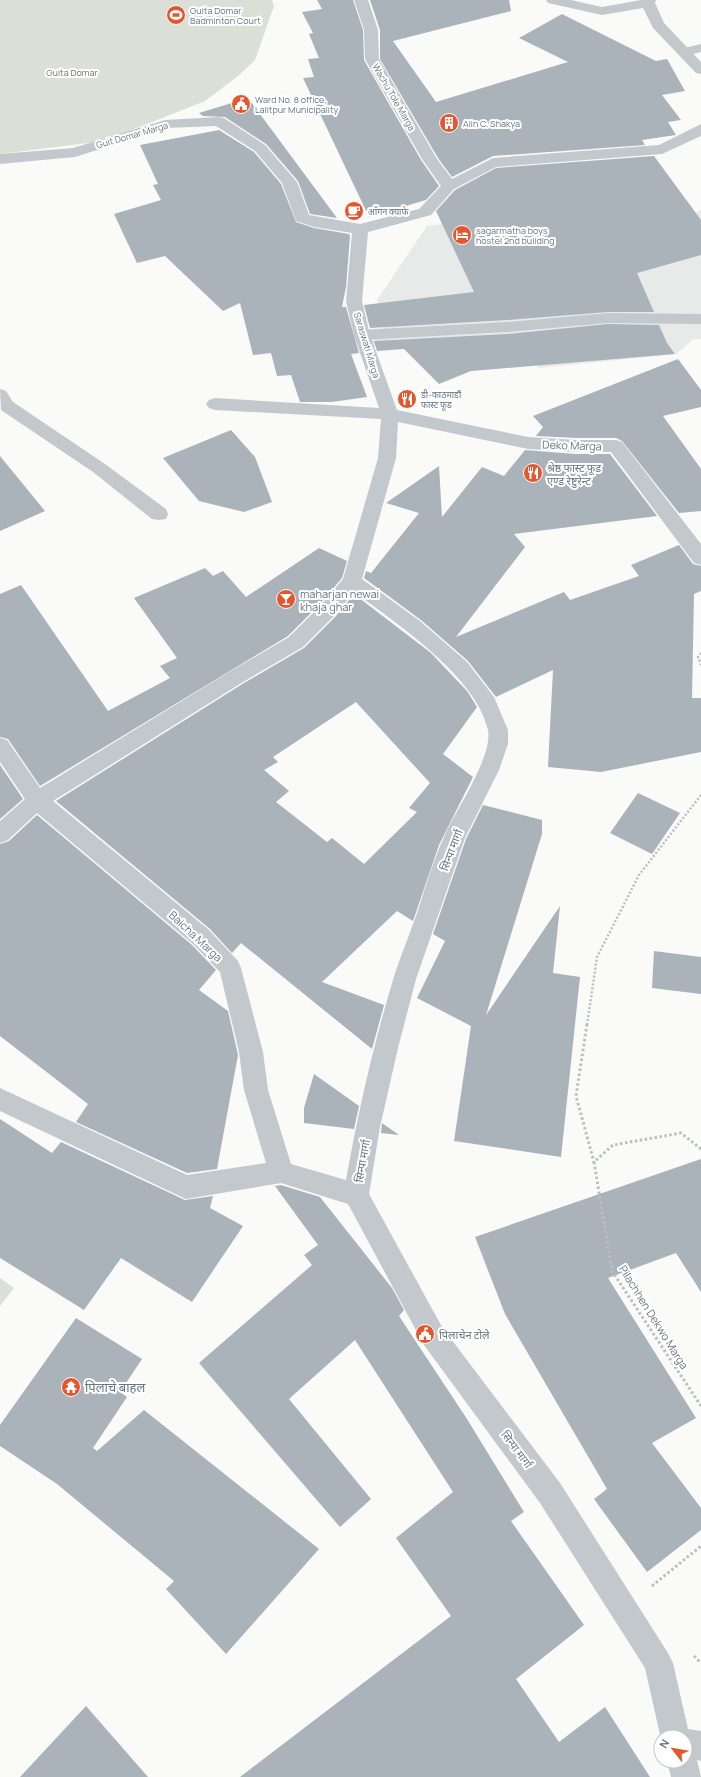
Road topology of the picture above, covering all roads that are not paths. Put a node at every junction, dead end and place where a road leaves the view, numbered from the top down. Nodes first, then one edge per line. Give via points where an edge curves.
1 (361, 0) edge
2 (553, 0) edge
3 (648, 2) edge
4 (701, 48) edge
5 (685, 52) junction
6 (701, 70) edge
7 (701, 128) edge
8 (0, 159) edge
9 (449, 186) junction
10 (360, 229) junction
11 (701, 318) edge
12 (362, 335) junction
13 (0, 395) edge
14 (215, 404) dead end
15 (390, 414) junction
16 (158, 514) dead end
17 (701, 558) edge
18 (352, 580) junction
19 (0, 746) edge
20 (37, 800) junction
21 (0, 834) edge
22 (0, 1099) edge
23 (281, 1172) junction
24 (356, 1195) junction
25 (673, 1729) edge

1 - 9 street, Wachu Tole Marga via 371,30 372,59 430,159
2 - 3 street via 602,11
3 - 5 street via 658,25
4 - 5 street
5 - 6 street
7 - 9 street via 698,132 662,149 493,163
8 - 10 street, Guit Domar Marga via 75,152 165,124 219,121 260,148 289,182 302,218
9 - 10 street via 425,212
10 - 12 street, Saraswati Marga via 354,302
11 - 12 street via 608,318 507,327
12 - 15 street, Saraswati Marga
13 - 16 street via 7,406 99,468
14 - 15 street
15 - 17 street, Deko Marga via 528,443 616,446
15 - 18 street, Saraswati Marga via 387,458
18 - 20 street via 328,610 296,642 236,676
18 - 24 street, सिन्पा मार्गा via 413,626 460,667 487,702 498,730 498,744 489,770 454,838 406,979 369,1120
19 - 20 street, Baicha Marga
20 - 21 street
20 - 23 street, Baicha Marga via 201,937 230,968 251,1052 256,1090
22 - 23 street via 186,1187
23 - 24 street
24 - 25 street, सिन्पा मार्गा via 433,1336 550,1493 658,1663

